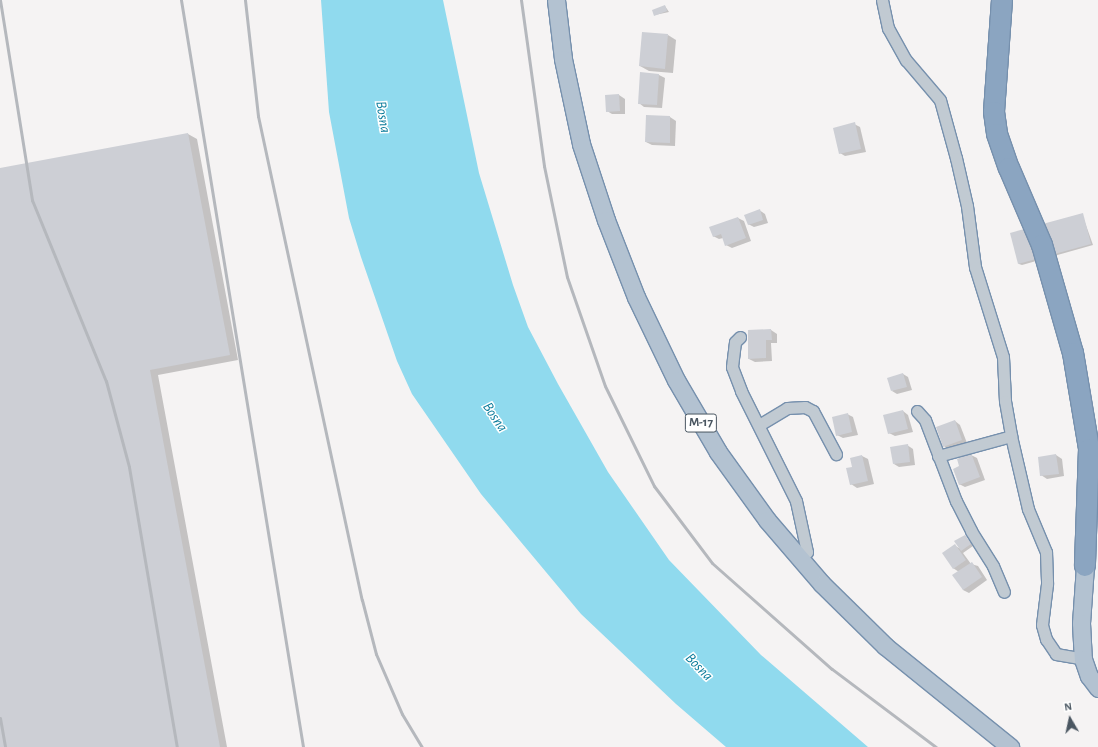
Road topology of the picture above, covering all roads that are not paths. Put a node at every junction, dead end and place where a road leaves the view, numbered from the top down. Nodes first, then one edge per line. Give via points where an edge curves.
1 (556, 0) edge
2 (882, 0) edge
3 (1002, 0) edge
4 (740, 337) dead end
5 (917, 411) dead end
6 (759, 425) junction
7 (1011, 436) junction
8 (836, 454) dead end
9 (938, 456) junction
10 (800, 558) junction
11 (1091, 566) edge
12 (1004, 592) dead end
13 (1083, 658) junction
14 (1098, 688) edge
15 (1010, 747) edge

1 - 10 main road, M-17 via 563,59 581,144 636,297 676,380 718,452 767,520
2 - 7 street via 888,28 906,60 940,100 967,206 975,267 1004,357 1005,401
3 - 11 highway via 994,112 1009,168 1042,245 1073,353 1089,449
4 - 6 street via 735,342 732,367
5 - 9 street via 925,420
6 - 8 street via 787,408 805,407 813,411
6 - 10 street via 796,501 807,552
7 - 9 street
7 - 13 street via 1028,509 1046,552 1047,584 1042,625 1046,639 1056,654
9 - 12 street via 956,501 993,566
10 - 15 main road, M-17 via 885,646
11 - 13 main road via 1081,623
13 - 14 main road

